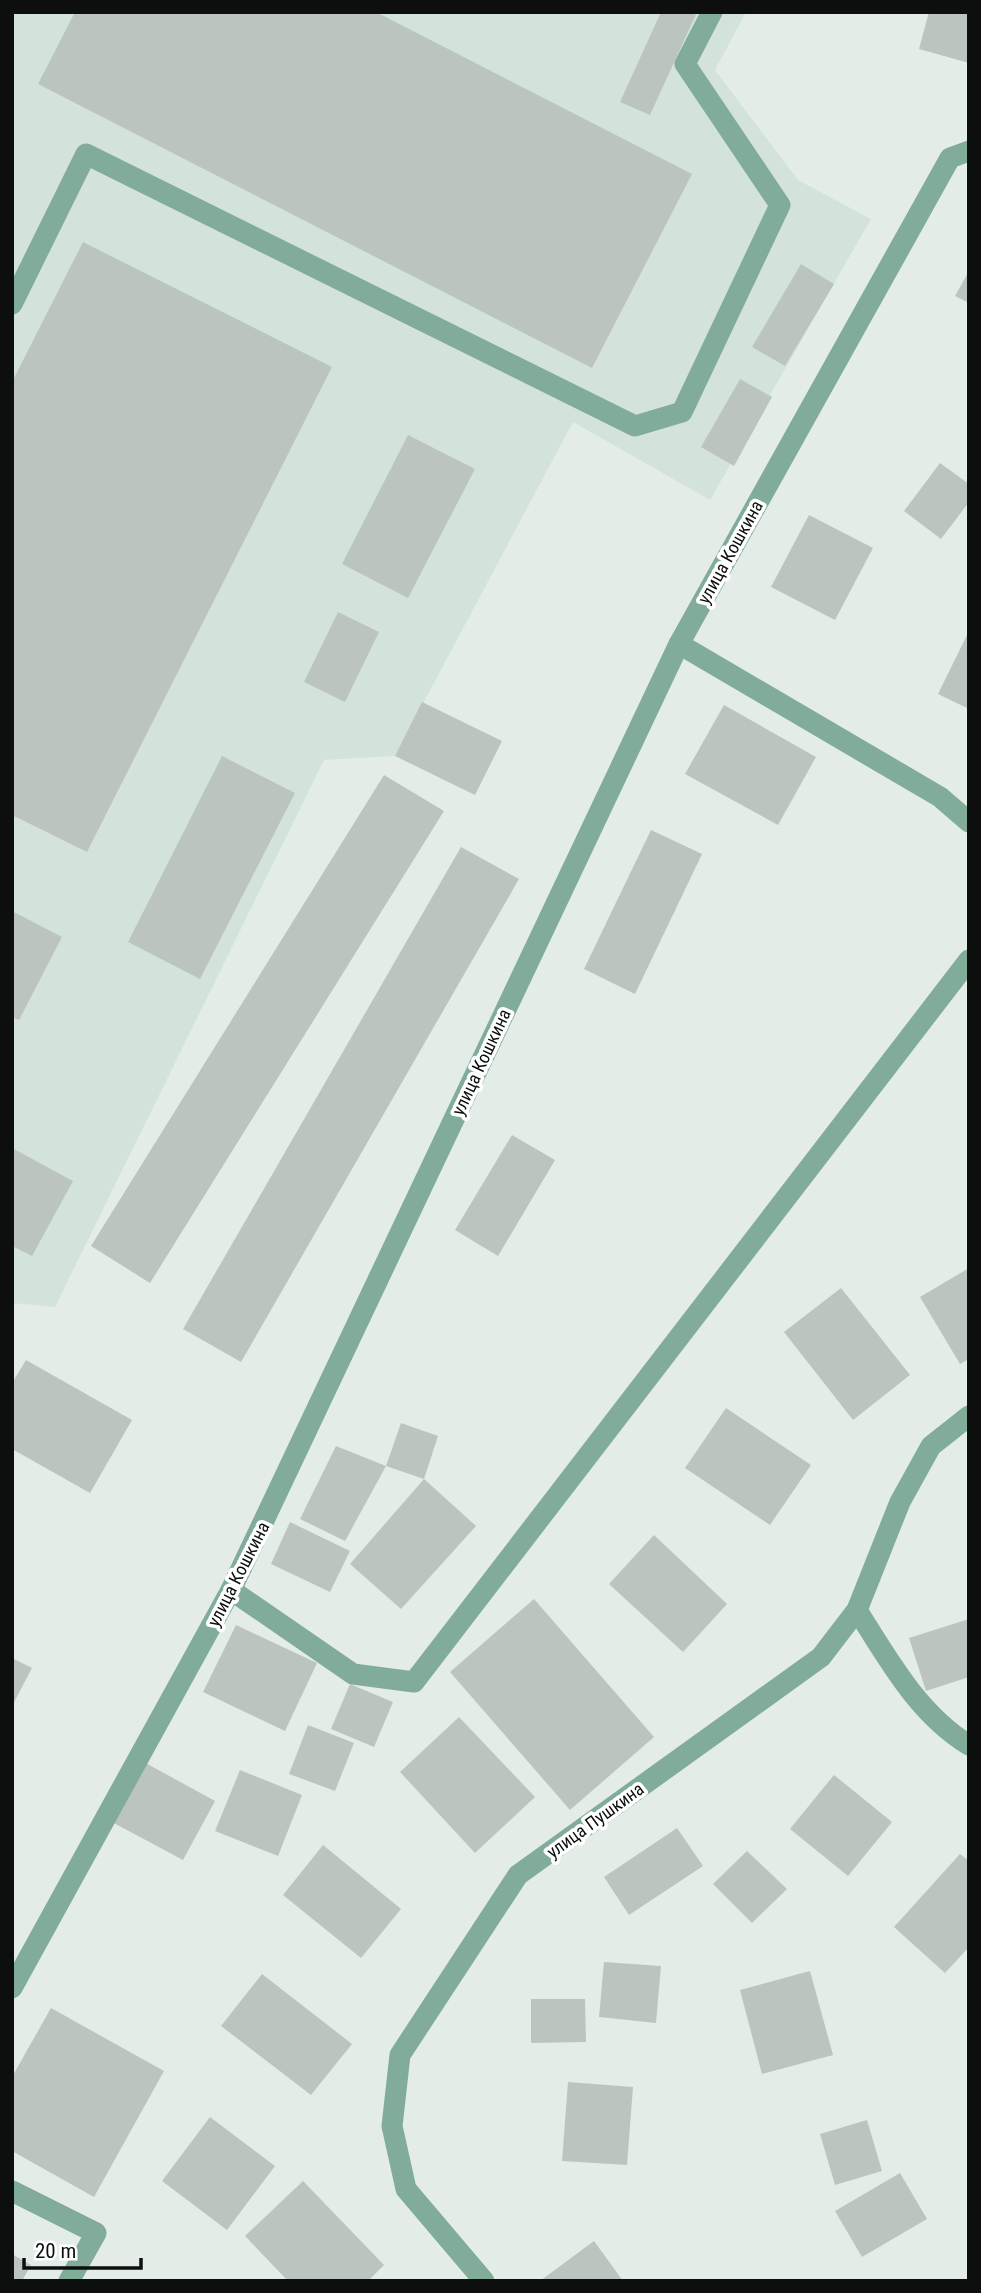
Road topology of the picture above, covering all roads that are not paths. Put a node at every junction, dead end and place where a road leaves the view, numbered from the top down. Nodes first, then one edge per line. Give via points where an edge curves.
1 (712, 12) edge
2 (969, 151) edge
3 (12, 304) edge
4 (679, 644) junction
5 (969, 822) edge
6 (969, 960) edge
7 (969, 1416) edge
8 (232, 1590) junction
9 (857, 1610) junction
10 (969, 1745) edge
11 (12, 1988) edge
12 (12, 2191) edge
13 (69, 2281) edge
14 (484, 2281) edge

1 - 3 street via 685,64 780,205 682,412 635,426 86,154
2 - 4 street, улица Кошкина via 950,158
4 - 5 street via 940,796
4 - 8 street, улица Кошкина
6 - 8 street via 414,1682 353,1674
7 - 9 street, улица Пушкина via 931,1446 900,1502
8 - 11 street, улица Кошкина
9 - 10 street via 900,1677 945,1730
9 - 14 street, улица Пушкина via 821,1657 517,1875 400,2055 392,2126 406,2189
12 - 13 street via 96,2233

